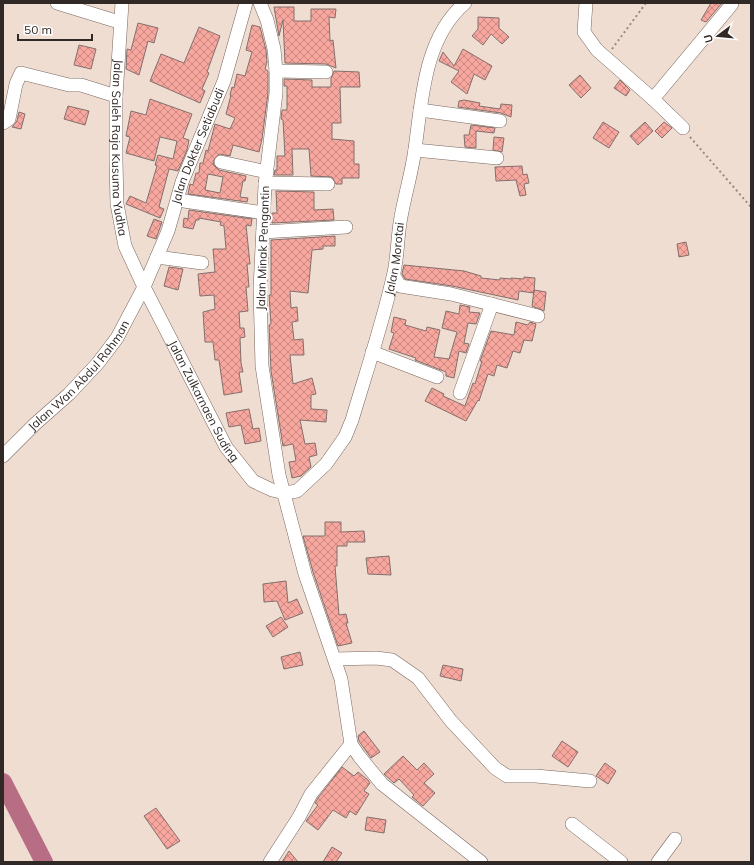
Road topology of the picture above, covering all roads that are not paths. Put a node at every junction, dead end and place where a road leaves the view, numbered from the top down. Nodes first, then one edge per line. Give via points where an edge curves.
1 (57, 3) edge
2 (122, 3) edge
3 (246, 3) edge
4 (260, 3) edge
5 (465, 3) edge
6 (586, 3) edge
7 (732, 4) edge
8 (119, 22) junction
9 (276, 71) junction
10 (326, 72) dead end
11 (116, 96) junction
12 (653, 99) junction
13 (420, 110) junction
14 (500, 121) dead end
15 (3, 123) edge
16 (683, 128) road end
17 (415, 150) junction
18 (497, 158) dead end
19 (221, 162) dead end
20 (266, 177) junction
21 (328, 184) dead end
22 (184, 201) dead end
23 (264, 213) junction
24 (346, 227) dead end
25 (263, 232) junction
26 (157, 257) junction
27 (202, 263) dead end
28 (394, 276) junction
29 (144, 287) junction
30 (492, 304) junction
31 (538, 316) dead end
32 (372, 352) junction
33 (437, 377) dead end
34 (460, 393) dead end
35 (5, 450) edge
36 (285, 493) junction
37 (335, 659) junction
38 (351, 744) junction
39 (590, 781) dead end
40 (572, 824) dead end
41 (675, 839) dead end
42 (270, 862) edge
43 (481, 862) edge
44 (621, 862) edge
45 (658, 862) edge

1 - 8 street
2 - 8 street, Jalan Saleh Raja Kusuma Yudha
3 - 26 street, Jalan Dokter Setiabudi via 224,81 182,182 168,231
4 - 9 street, Jalan Minak Pengantin via 268,20
5 - 13 street, Jalan Morotai via 436,46 426,73
6 - 12 street via 584,32 597,50
7 - 12 street
8 - 11 street, Jalan Saleh Raja Kusuma Yudha
9 - 10 street
9 - 20 street, Jalan Minak Pengantin via 276,93
11 - 15 street via 81,85 69,85 21,73 8,119
11 - 29 street, Jalan Saleh Raja Kusuma Yudha via 117,204 124,246
12 - 16 street
13 - 14 street
13 - 17 street, Jalan Morotai
17 - 18 street
17 - 28 street, Jalan Morotai via 401,218
19 - 20 street
20 - 21 street
20 - 23 street, Jalan Minak Pengantin
22 - 23 street
23 - 25 street, Jalan Minak Pengantin
24 - 25 street
25 - 36 street, Jalan Minak Pengantin via 260,289 262,366 279,475
26 - 27 street
26 - 29 street, Jalan Dokter Setiabudi
28 - 30 street via 400,286
28 - 32 street, Jalan Morotai
29 - 35 street, Jalan Wan Abdul Rahman via 117,338 98,363 69,394
29 - 36 street, Jalan Zulkarnaen Suding via 226,447 253,481
30 - 31 street
30 - 34 street
32 - 33 street
32 - 36 street, Jalan Morotai via 345,437 326,464 297,491
36 - 37 street, Jalan Minak Pengantin via 305,574
37 - 38 street, Jalan Minak Pengantin via 345,694
37 - 39 street via 392,660 418,678 451,721 494,768 507,776
38 - 42 street via 311,794
38 - 43 street via 382,784
40 - 44 street
41 - 45 street

